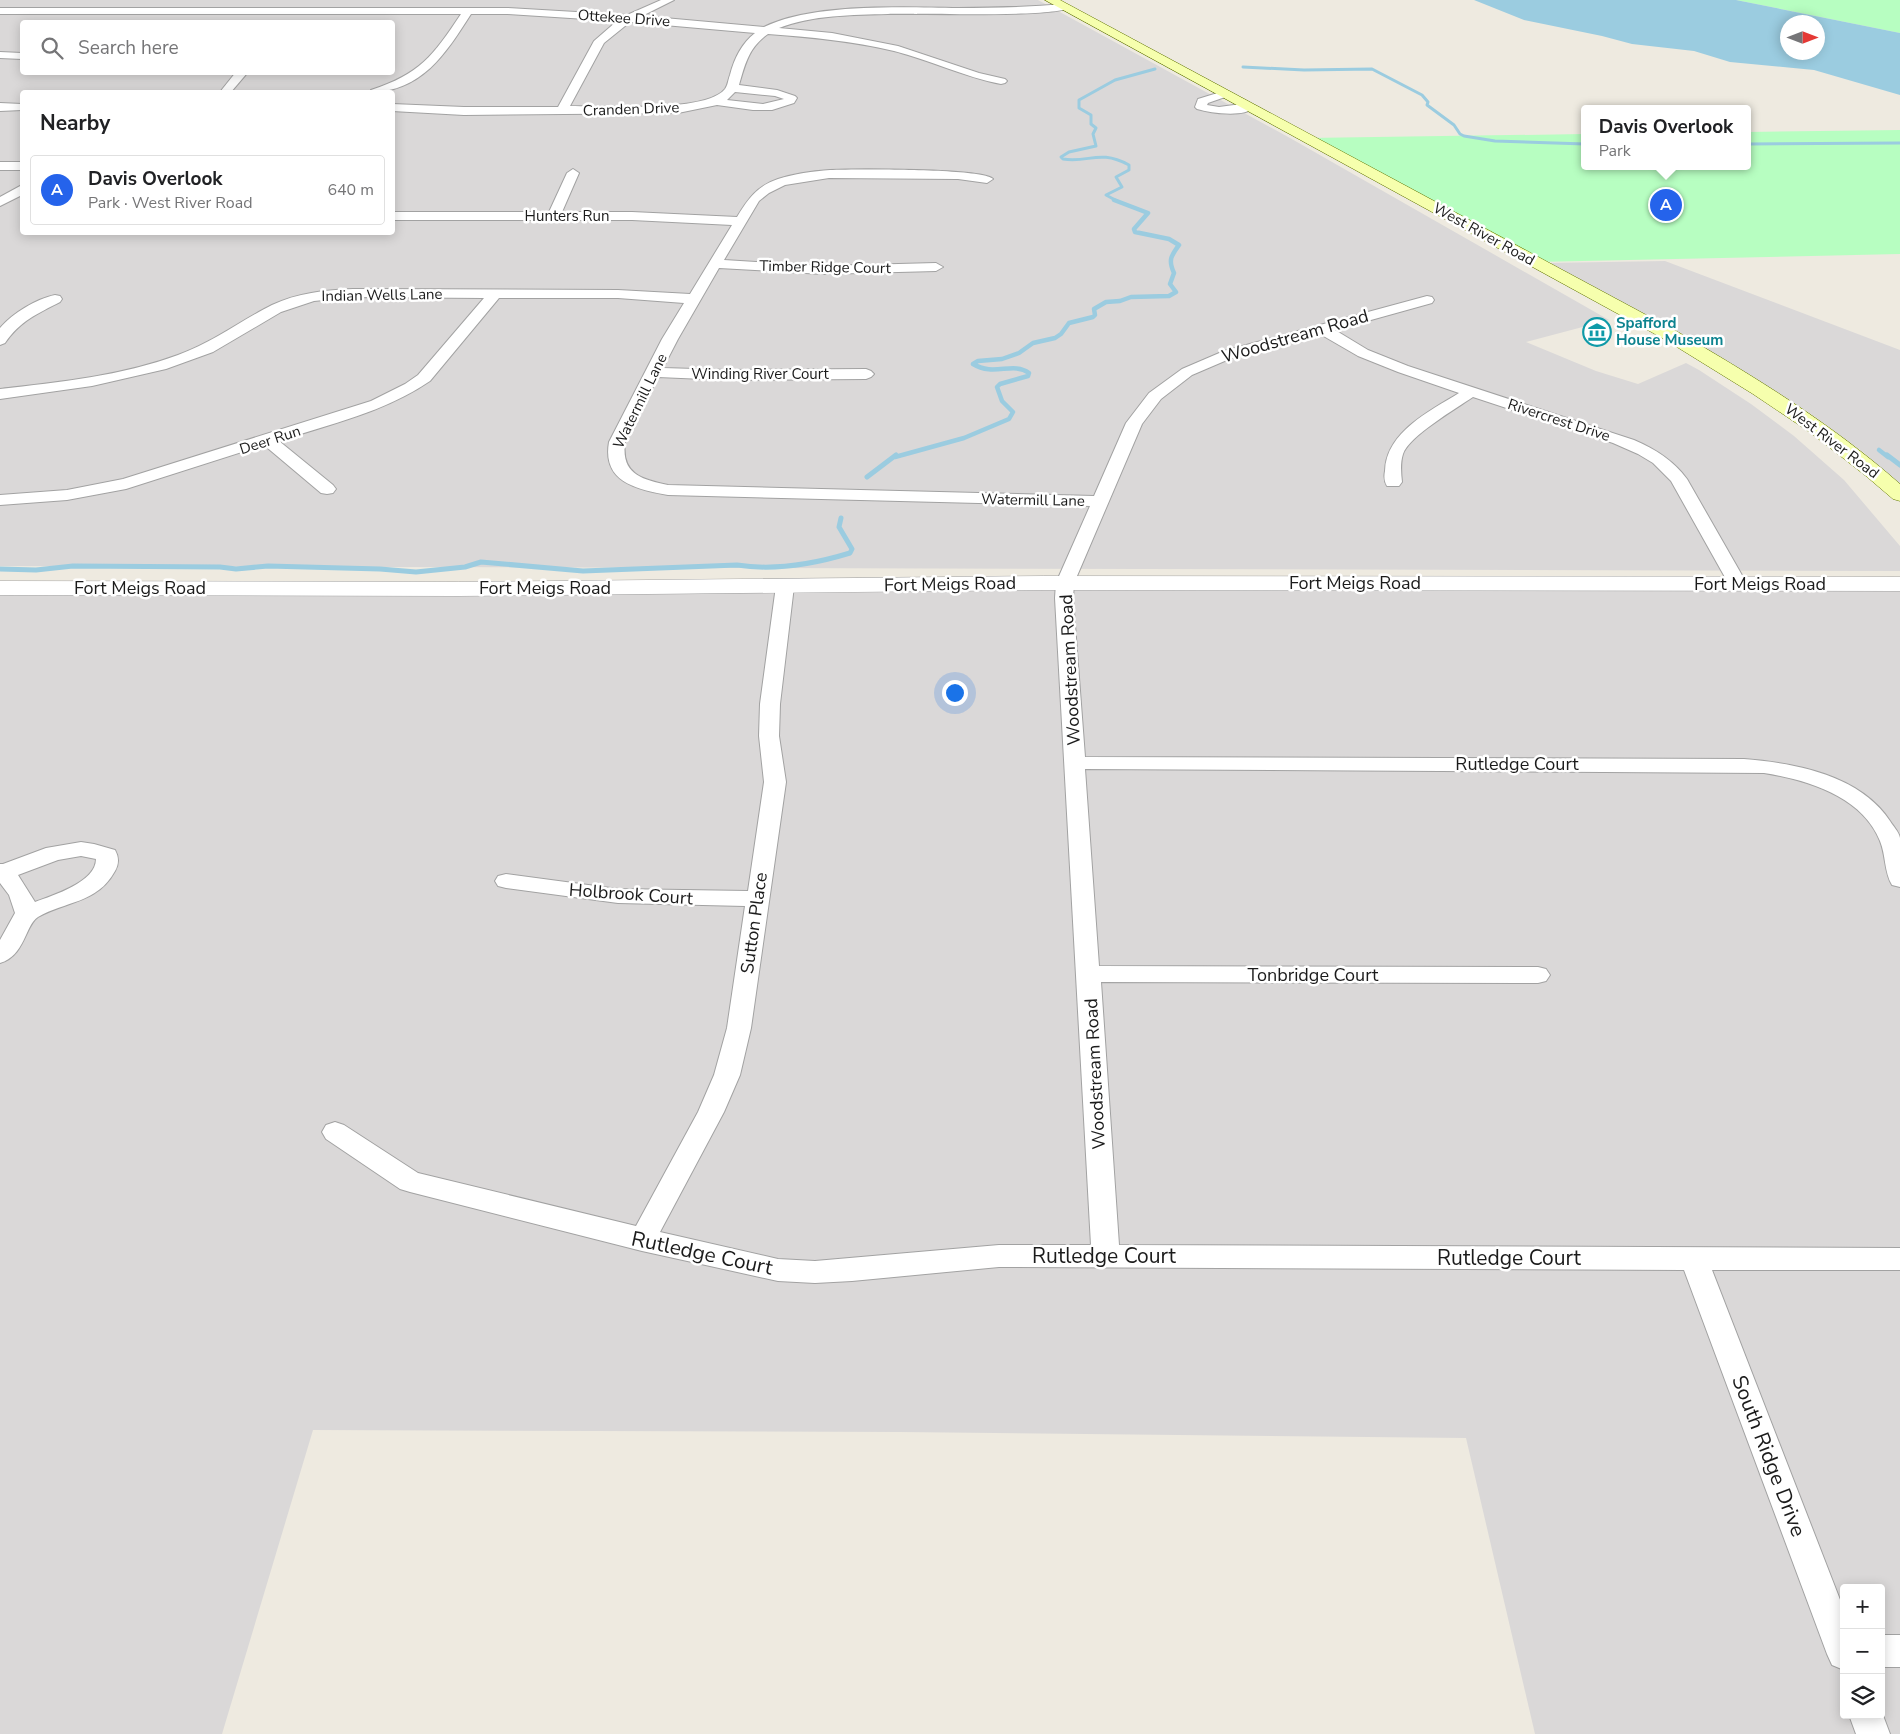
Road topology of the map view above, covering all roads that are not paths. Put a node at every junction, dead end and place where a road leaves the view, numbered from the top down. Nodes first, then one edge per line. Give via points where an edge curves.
1 (126, 0) edge
2 (267, 0) edge
3 (669, 0) edge
4 (1058, 4) edge
5 (0, 11) edge
6 (14, 11) junction
7 (113, 11) junction
8 (256, 11) junction
9 (468, 11) junction
10 (628, 18) junction
11 (0, 22) edge
12 (766, 30) junction
13 (0, 55) edge
14 (20, 56) edge
15 (239, 75) edge
16 (1001, 81) dead end
17 (732, 88) junction
18 (227, 90) edge
19 (381, 90) edge
20 (1224, 94) junction
21 (714, 101) junction
22 (0, 107) edge
23 (20, 107) edge
24 (395, 107) edge
25 (1249, 107) junction
26 (562, 111) junction
27 (0, 166) edge
28 (20, 166) edge
29 (573, 173) dead end
30 (987, 179) dead end
31 (20, 191) edge
32 (0, 202) edge
33 (395, 216) edge
34 (554, 216) junction
35 (741, 222) junction
36 (715, 264) junction
37 (936, 267) dead end
38 (495, 293) junction
39 (55, 299) dead end
40 (693, 299) junction
41 (1427, 300) dead end
42 (1321, 328) junction
43 (0, 340) edge
44 (654, 372) junction
45 (866, 374) dead end
46 (1471, 392) junction
47 (0, 394) edge
48 (268, 440) junction
49 (1392, 482) dead end
50 (327, 489) dead end
51 (1900, 495) edge
52 (0, 500) edge
53 (1100, 501) junction
54 (1066, 582) junction
55 (1738, 584) junction
56 (1900, 584) edge
57 (785, 586) junction
58 (0, 588) edge
59 (1075, 763) junction
60 (1, 872) edge
61 (1900, 880) edge
62 (506, 881) dead end
63 (758, 899) junction
64 (27, 913) junction
65 (0, 955) edge
66 (1089, 974) junction
67 (1538, 976) dead end
68 (335, 1132) dead end
69 (642, 1240) junction
70 (1106, 1256) junction
71 (1694, 1259) junction
72 (1900, 1259) edge
73 (1840, 1644) edge
74 (1885, 1651) edge
75 (1900, 1651) edge
76 (1867, 1719) edge
77 (1873, 1734) edge

1 - 7 street
2 - 8 street
3 - 10 street
4 - 12 street via 1020,11 863,9 807,16
4 - 20 main road, West River Road
5 - 6 street, Ottekee Drive
6 - 7 street, Ottekee Drive
6 - 11 street
7 - 8 street, Ottekee Drive
8 - 9 street, Ottekee Drive
9 - 10 street, Ottekee Drive
9 - 19 street via 428,68 406,82
10 - 12 street, Ottekee Drive
10 - 26 street via 599,41
12 - 16 street, Ottekee Drive via 882,44 976,76
12 - 17 street via 746,47
13 - 14 street
15 - 18 street
17 - 21 street, Cranden Drive
17 - 21 street via 778,93 791,98 784,105 769,107
20 - 25 main road, West River Road
20 - 25 street via 1202,102 1201,106 1219,111
21 - 26 street, Cranden Drive via 662,111
22 - 23 street
24 - 26 street, Cranden Drive via 432,111
25 - 51 main road, West River Road via 1695,349 1814,426
27 - 28 street
29 - 34 street
30 - 35 street, Watermill Lane via 958,175 812,176 782,182 764,190 754,199
31 - 32 street
33 - 34 street, Hunters Run
34 - 35 street, Hunters Run via 632,216
35 - 36 street, Watermill Lane
36 - 37 street, Timber Ridge Court via 823,270
36 - 40 street, Watermill Lane
38 - 40 street, Indian Wells Lane via 618,294
38 - 47 street, Indian Wells Lane via 353,293 312,297 276,309 216,345 163,366 99,380
38 - 48 street, Deer Run via 430,371 411,387 364,409
39 - 43 street via 11,324
40 - 44 street, Watermill Lane
41 - 42 street, Woodstream Road
42 - 46 street, Rivercrest Drive via 1378,360
42 - 53 street, Woodstream Road via 1229,354 1187,372 1170,384 1155,396 1134,423
44 - 45 street, Winding River Court via 762,376
44 - 53 street, Watermill Lane via 614,453 616,464 624,474 647,486 691,492
46 - 49 street via 1401,444 1396,454
46 - 55 street, Rivercrest Drive via 1619,440 1657,457 1678,480
48 - 50 street
48 - 52 street, Deer Run via 118,486 67,495
53 - 54 street, Woodstream Road
54 - 55 street, Fort Meigs Road
54 - 57 street, Fort Meigs Road
54 - 59 street, Woodstream Road via 1064,598
55 - 56 street, Fort Meigs Road
57 - 58 street, Fort Meigs Road
57 - 63 street, Sutton Place via 770,704 769,736 775,782
59 - 61 street, Rutledge Court via 1774,767 1833,786 1868,810 1890,837
59 - 66 street, Woodstream Road
60 - 64 street via 14,882 24,898
60 - 64 street via 59,852 87,849 106,855 109,862 98,881
62 - 63 street, Holbrook Court via 618,896
63 - 69 street, Sutton Place via 739,1028 726,1075 711,1112
64 - 65 street via 12,941
66 - 67 street, Tonbridge Court
66 - 70 street, Woodstream Road
68 - 69 street, Rutledge Court via 410,1182
69 - 70 street, Rutledge Court via 742,1264 814,1272 999,1256
70 - 71 street, Rutledge Court
71 - 72 street, Rutledge Court
71 - 73 street, South Ridge Drive
74 - 75 street
76 - 77 street

